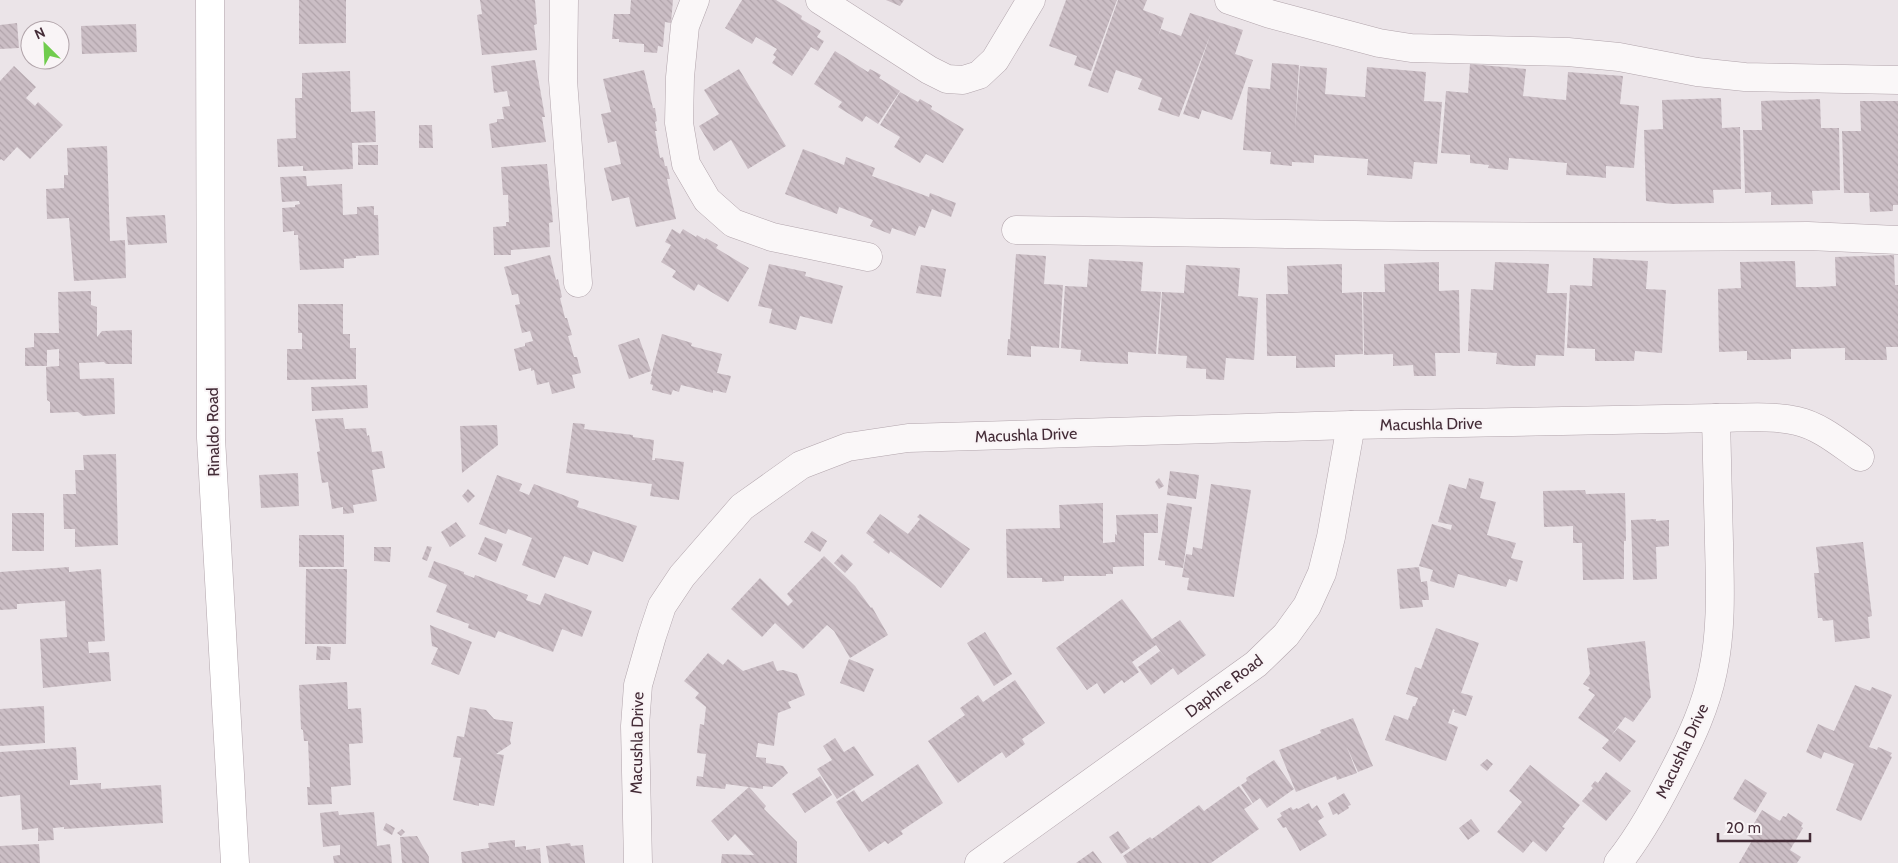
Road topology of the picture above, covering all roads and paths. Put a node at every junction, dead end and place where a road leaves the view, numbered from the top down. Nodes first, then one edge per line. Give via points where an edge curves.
1 (210, 0) edge
2 (564, 0) edge
3 (695, 0) edge
4 (820, 0) edge
5 (1031, 0) edge
6 (1229, 0) edge
7 (1898, 80) edge
8 (1016, 230) dead end
9 (1898, 240) edge
10 (868, 257) dead end
11 (578, 282) dead end
12 (1716, 418) junction
13 (1351, 425) junction
14 (1860, 457) dead end
15 (235, 863) edge
16 (638, 863) edge
17 (979, 863) edge
18 (1618, 863) edge

1 - 15 street, Rinaldo Road via 211,438
2 - 11 street via 563,80
3 - 10 street via 685,26 679,123 686,164 707,200 732,223 772,237
4 - 5 street via 929,70 947,78 963,80 979,75 995,60
6 - 7 street via 1379,43 1411,48 1568,52 1745,77
8 - 9 street via 1422,236 1808,236
12 - 13 street, Macushla Drive
12 - 14 street, Macushla Drive via 1799,421
12 - 18 street, Macushla Drive via 1720,573 1719,633 1713,671 1704,705 1684,751 1659,801
13 - 16 street, Macushla Drive via 908,438 848,446 801,465 742,507 682,576 662,606 638,685 635,726
13 - 17 street, Daphne Road via 1322,573 1307,606 1286,635 1256,664

